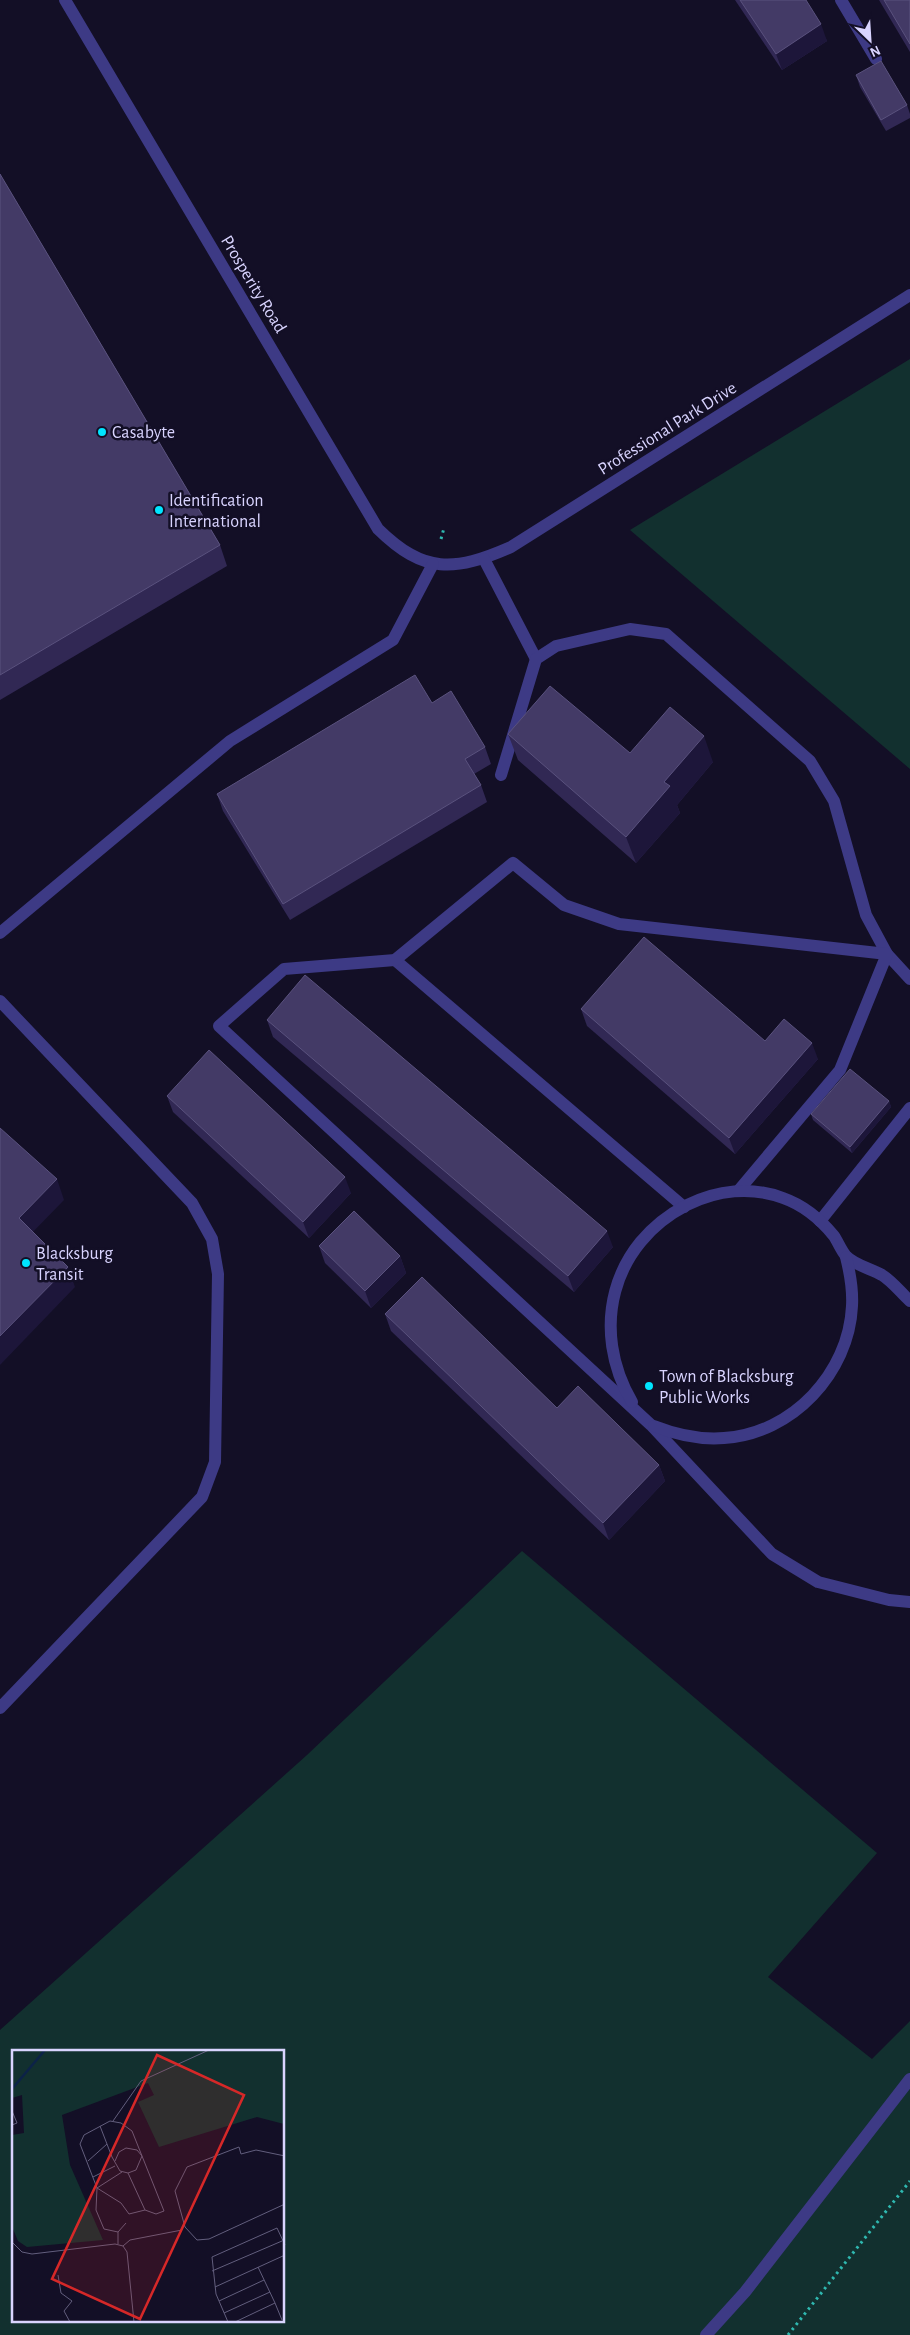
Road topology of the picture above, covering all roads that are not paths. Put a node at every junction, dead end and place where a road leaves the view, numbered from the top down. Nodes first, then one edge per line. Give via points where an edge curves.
1 (65, 0) edge
2 (841, 0) edge
3 (876, 59) dead end
4 (910, 295) edge
5 (484, 559) junction
6 (433, 564) junction
7 (536, 659) junction
8 (501, 775) dead end
9 (0, 933) edge
10 (887, 954) junction
11 (395, 960) junction
12 (910, 979) edge
13 (0, 1000) edge
14 (910, 1108) edge
15 (739, 1190) junction
16 (684, 1207) junction
17 (820, 1221) junction
18 (846, 1257) junction
19 (910, 1301) edge
20 (651, 1424) junction
21 (910, 1602) edge
22 (0, 1708) edge
23 (910, 2078) edge
24 (706, 2335) edge

1 - 6 street, Prosperity Road via 378,529 411,556
2 - 3 street
4 - 5 street, Professional Park Drive via 511,547
5 - 6 street, Professional Park Drive via 459,565
5 - 7 street
6 - 9 street via 393,640 230,741
7 - 8 street
7 - 10 street via 556,646 630,629 666,634 810,761 834,801 866,915
10 - 11 street via 619,924 564,905 513,864
10 - 12 street
10 - 15 street via 840,1070
11 - 16 street
11 - 20 street via 284,968 219,1026
13 - 22 street via 192,1203 212,1239 218,1274 215,1462 202,1497
14 - 17 street
15 - 16 street via 710,1195
15 - 17 street via 783,1198
16 - 20 street via 655,1227 635,1248 621,1274 610,1313 610,1338 622,1385 634,1406
17 - 18 street
18 - 19 street via 884,1276
18 - 20 street via 852,1306 844,1346 830,1376 814,1395 774,1424 750,1434 699,1438 674,1434
20 - 21 street via 772,1554 818,1582 889,1600
23 - 24 street via 745,2292

